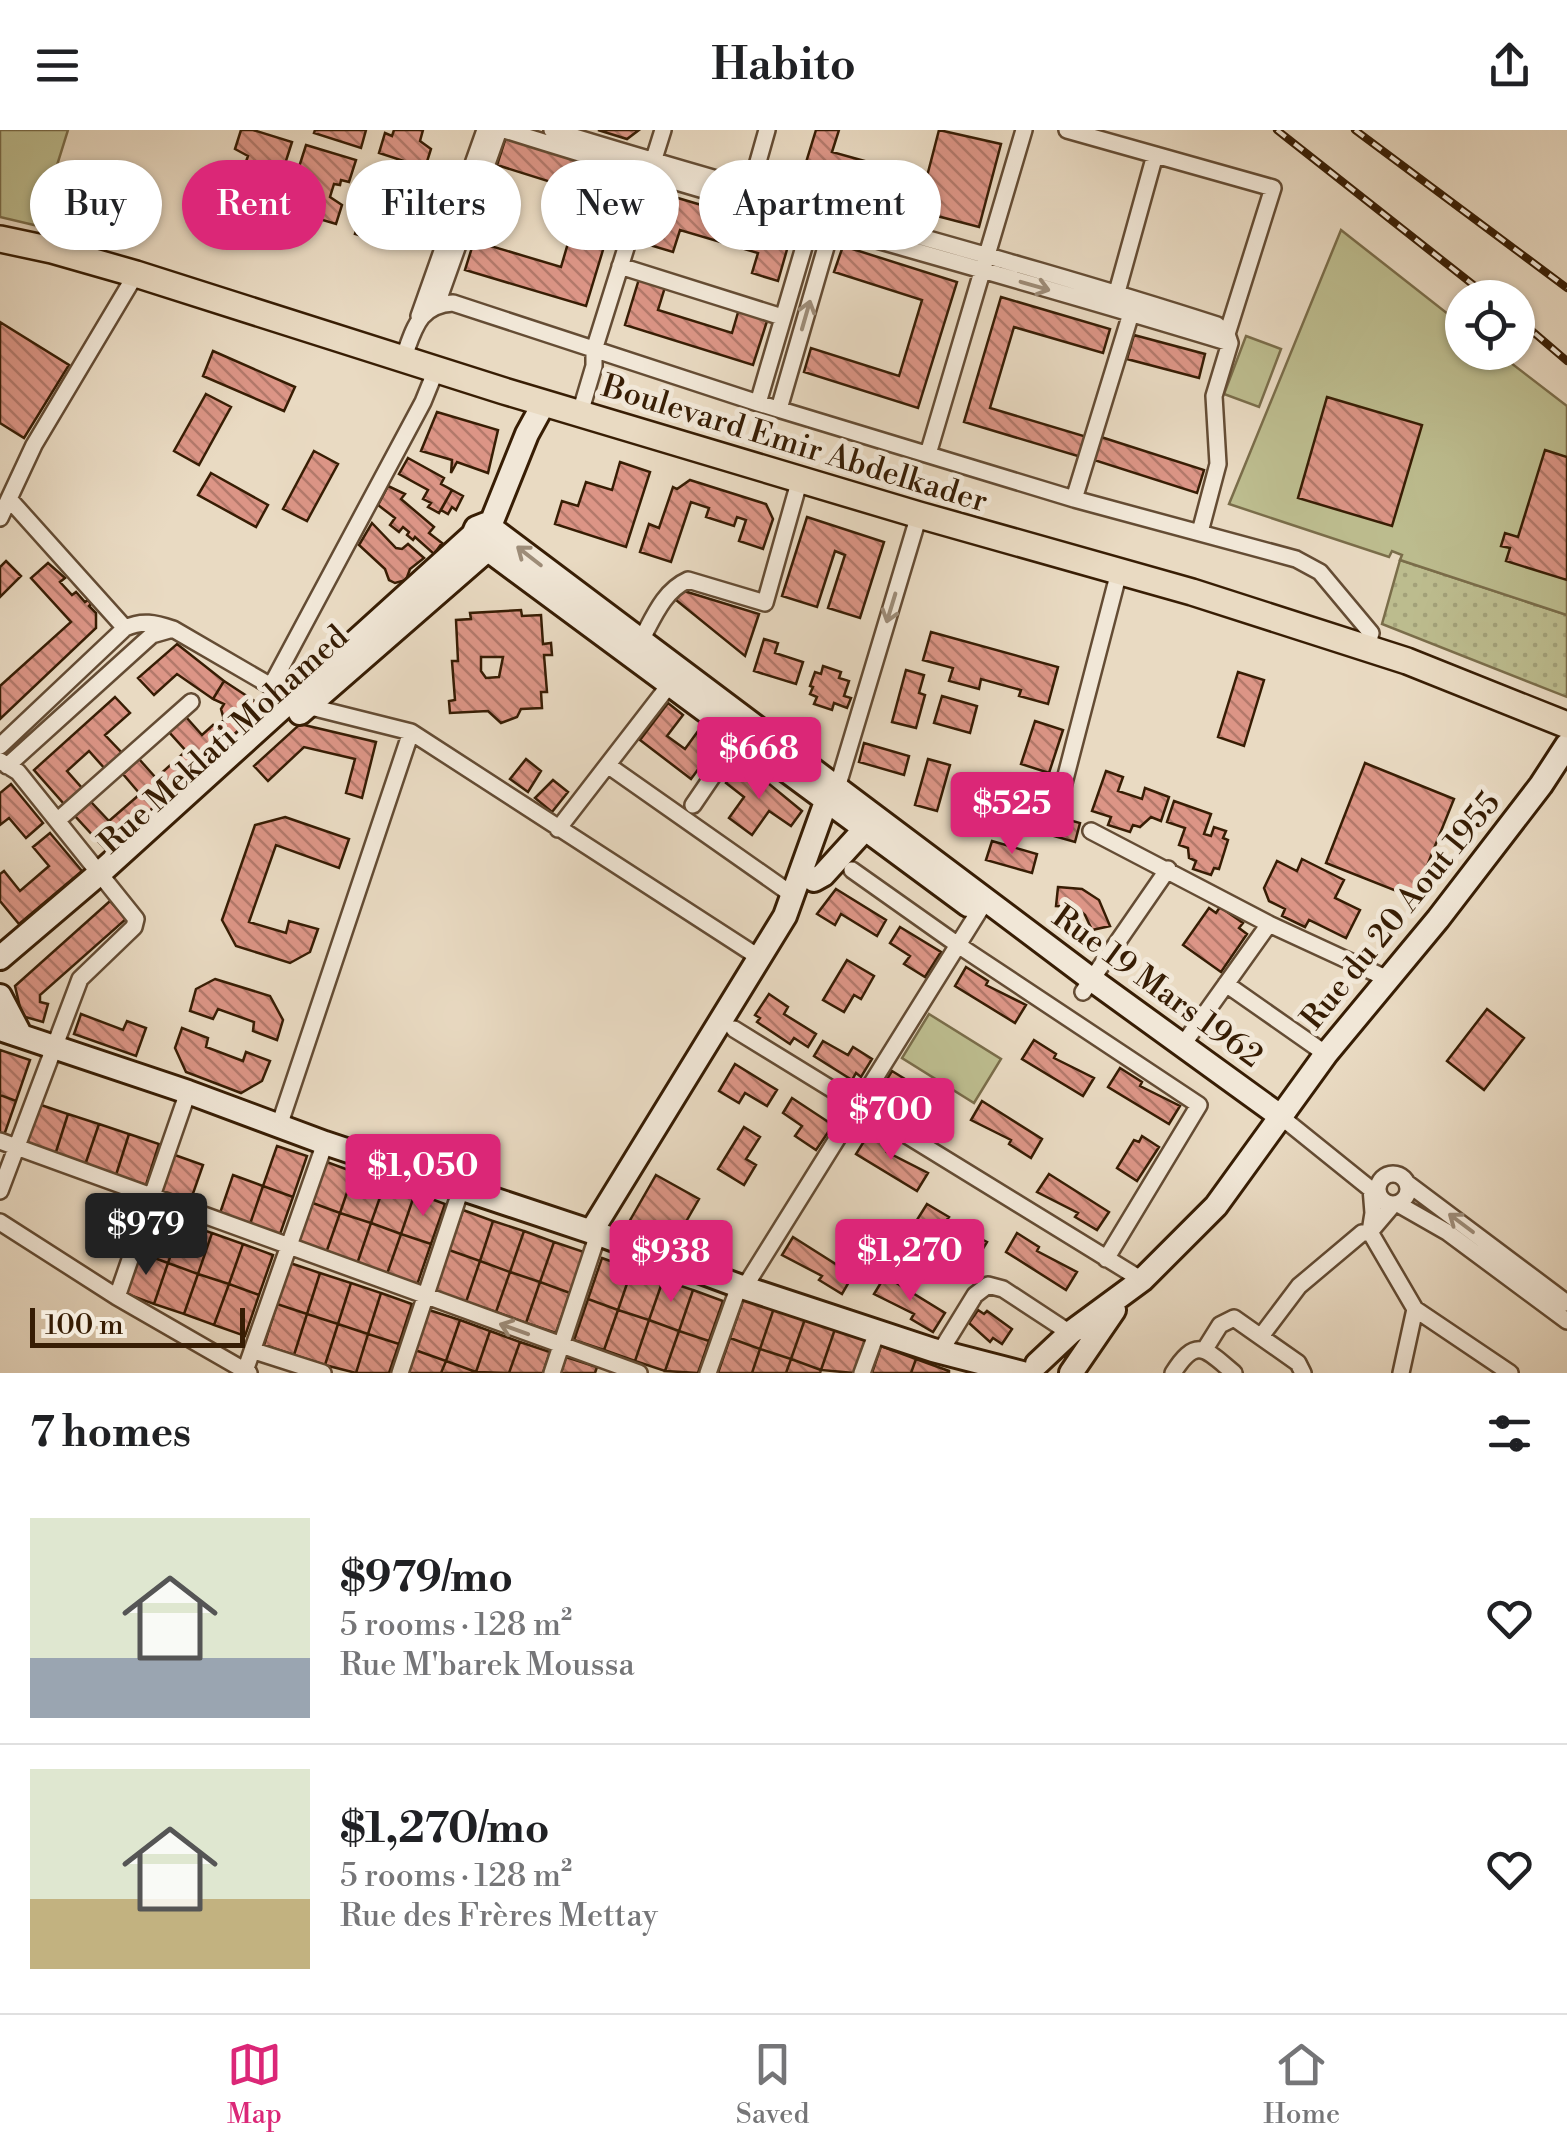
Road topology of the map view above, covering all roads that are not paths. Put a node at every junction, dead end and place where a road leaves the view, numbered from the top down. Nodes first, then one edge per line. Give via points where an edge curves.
1 (484, 130) edge
2 (502, 130) edge
3 (552, 130) edge
4 (663, 130) edge
5 (767, 130) edge
6 (1024, 130) edge
7 (1067, 130) edge
8 (1155, 155) junction
9 (617, 160) edge
10 (628, 160) edge
11 (654, 160) edge
12 (758, 160) edge
13 (0, 239) edge
14 (625, 250) edge
15 (803, 250) edge
16 (825, 250) edge
17 (938, 250) edge
18 (986, 264) junction
19 (620, 266) junction
20 (136, 274) junction
21 (1117, 292) junction
22 (437, 304) junction
23 (1133, 305) junction
24 (419, 316) junction
25 (782, 317) junction
26 (1228, 339) junction
27 (594, 350) junction
28 (403, 359) junction
29 (436, 370) junction
30 (544, 403) junction
31 (758, 403) junction
32 (778, 409) junction
33 (580, 413) junction
34 (928, 454) junction
35 (800, 479) junction
36 (1074, 499) junction
37 (10, 500) junction
38 (919, 515) junction
39 (0, 518) edge
40 (1200, 532) junction
41 (486, 534) junction
42 (1118, 572) junction
43 (125, 628) junction
44 (173, 629) junction
45 (640, 642) junction
46 (1367, 647) junction
47 (670, 684) junction
48 (287, 699) junction
49 (191, 702) dead end
50 (1567, 725) edge
51 (412, 732) junction
52 (740, 736) junction
53 (1567, 745) edge
54 (0, 746) edge
55 (4, 764) edge
56 (609, 766) junction
57 (1063, 787) dead end
58 (834, 799) junction
59 (693, 805) dead end
60 (58, 820) junction
61 (558, 829) junction
62 (864, 830) junction
63 (1092, 830) dead end
64 (1168, 868) junction
65 (852, 870) dead end
66 (105, 878) junction
67 (814, 880) junction
68 (794, 896) junction
69 (982, 906) junction
70 (1269, 924) junction
71 (958, 945) junction
72 (0, 958) edge
73 (760, 958) junction
74 (0, 975) edge
75 (1388, 979) junction
76 (1226, 984) junction
77 (1087, 986) junction
78 (0, 996) edge
79 (0, 1018) edge
80 (734, 1029) junction
81 (10, 1031) edge
82 (53, 1044) junction
83 (1182, 1046) junction
84 (1326, 1054) junction
85 (188, 1092) junction
86 (860, 1106) junction
87 (1276, 1123) junction
88 (278, 1126) junction
89 (325, 1143) junction
90 (8, 1144) edge
91 (1352, 1171) junction
92 (1386, 1176) junction
93 (1407, 1182) junction
94 (462, 1189) junction
95 (0, 1191) edge
96 (151, 1196) junction
97 (1386, 1198) junction
98 (0, 1222) edge
99 (1370, 1232) junction
100 (597, 1234) junction
101 (290, 1246) junction
102 (1106, 1259) junction
103 (742, 1287) junction
104 (1133, 1287) junction
105 (117, 1297) junction
106 (424, 1298) junction
107 (1567, 1303) edge
108 (1415, 1309) junction
109 (1567, 1321) edge
110 (877, 1332) junction
111 (1070, 1333) junction
112 (1262, 1335) junction
113 (561, 1346) junction
114 (1205, 1349) junction
115 (254, 1351) junction
116 (940, 1352) junction
117 (222, 1366) edge
118 (1035, 1371) edge
119 (247, 1372) edge
120 (324, 1373) edge
121 (400, 1373) edge
122 (552, 1373) edge
123 (639, 1373) edge
124 (708, 1373) edge
125 (862, 1373) edge
126 (1070, 1373) edge
127 (1173, 1373) edge
128 (1234, 1373) edge
129 (1303, 1373) edge
130 (1401, 1373) edge
131 (1510, 1373) edge

1 - 24 street
2 - 9 street
2 - 22 street
3 - 10 street
4 - 11 street
5 - 12 street
6 - 18 street
7 - 8 street
8 - 21 street
8 - 26 street via 1273,188
13 - 20 main road, Boulevard Emir Abdelkader
14 - 19 street
15 - 25 street
32 -> 16 street
17 - 18 street
18 - 21 street
18 -> 23 street
18 - 34 street
19 - 25 street
19 - 27 street
20 - 28 main road, Boulevard Emir Abdelkader
20 - 37 street via 34,446
21 - 23 street
22 - 24 street
22 - 27 street via 453,303
23 - 26 street via 1217,325
23 - 36 street
24 - 28 street
25 - 31 street
26 - 40 street via 1214,396 1218,464
27 - 31 street
27 - 33 street
28 - 29 main road, Boulevard Emir Abdelkader
29 - 30 main road, Boulevard Emir Abdelkader
29 - 48 street
30 - 33 main road, Boulevard Emir Abdelkader
30 - 41 street
31 - 32 street
32 - 34 street
33 - 35 main road, Boulevard Emir Abdelkader
34 - 36 street
35 - 38 main road, Boulevard Emir Abdelkader
35 - 45 street via 765,604 688,580 666,596
36 - 40 street
37 - 39 street
37 - 43 street
38 - 42 main road, Boulevard Emir Abdelkader
38 -> 58 street
40 - 46 street via 1320,572 1371,634
45 -> 41 street, Rue 19 Mars 1962
41 - 47 street, Rue 19 Mars 1962
41 - 48 street, Rue Meklati Mohamed
42 - 46 main road, Boulevard Emir Abdelkader
42 - 57 street
43 - 44 street via 151,622
43 - 54 street
44 - 48 street
44 - 55 street via 143,642
45 - 58 street, Rue 19 Mars 1962
46 - 50 main road, Boulevard Emir Abdelkader
47 - 52 street, Rue 19 Mars 1962
47 - 56 street
48 - 51 street
48 - 66 street, Rue Meklati Mohamed
49 - 60 street
51 - 61 street
51 - 88 street
52 - 58 street, Rue 19 Mars 1962
52 - 59 street
53 - 75 street, Rue du 20 Aout 1955
55 - 60 street
56 - 61 street
56 - 68 street
58 - 62 street, Rue 19 Mars 1962
58 - 67 street
58 - 68 street
58 - 69 street, Rue 19 Mars 1962
60 - 66 street
61 - 73 street
62 - 67 street
62 - 69 street, Rue 19 Mars 1962
63 - 64 street
64 - 70 street
64 - 77 street
65 - 71 street
66 - 72 street, Rue Meklati Mohamed
66 - 74 street, Rue Meklati Mohamed
66 - 82 street via 136,919 134,927 85,972
67 - 80 street via 798,922
68 - 73 street
69 - 71 street
69 - 77 street, Rue 19 Mars 1962
70 - 75 street
70 - 76 street
71 - 86 street
71 - 102 street via 1199,1105
73 - 100 street
75 - 84 street, Rue du 20 Aout 1955
76 - 83 street
76 - 84 street
77 - 83 street, Rue 19 Mars 1962
77 - 87 street, Rue 19 Mars 1962
78 - 81 street
79 - 81 street
80 - 86 street
80 - 100 street
81 - 82 street
82 - 85 street
82 - 90 street
83 - 87 street, Rue 19 Mars 1962
84 - 87 street, Rue du 20 Aout 1955
85 - 88 street
85 - 96 street
86 - 102 street
86 - 103 street
87 - 91 street, Rue 19 Mars 1962
87 - 104 street, Rue du 20 Aout 1955 via 1216,1206
88 - 89 street
89 - 94 street
89 - 101 street
90 - 95 street
90 - 96 street
91 - 92 street, Rue 19 Mars 1962
91 - 97 street, Rue 19 Mars 1962
92 - 93 street
92 - 97 street via 1379,1183
93 - 97 street via 1408,1195
107 -> 93 street
94 - 100 street
94 - 106 street
96 - 101 street
96 - 105 street
97 - 99 street
97 - 99 street
97 - 109 street, Rue 19 Mars 1962 via 1447,1232
98 - 105 street
99 - 108 street
99 - 112 street via 1299,1286
100 - 103 street
100 - 113 street
101 - 106 street
101 - 115 street
102 - 104 street
103 - 110 street
103 - 124 street
104 - 111 street
104 - 126 street
105 - 117 street
113 -> 106 street
106 - 121 street
108 - 130 street
108 - 131 street
110 - 116 street
110 - 125 street
111 - 116 street via 988,1285
111 - 118 street
112 - 114 street via 1229,1318
112 - 129 street
113 - 122 street
113 - 123 street
114 - 127 street via 1190,1350
114 - 128 street
115 - 119 street
115 - 120 street
116 - 118 street
117 - 119 street

